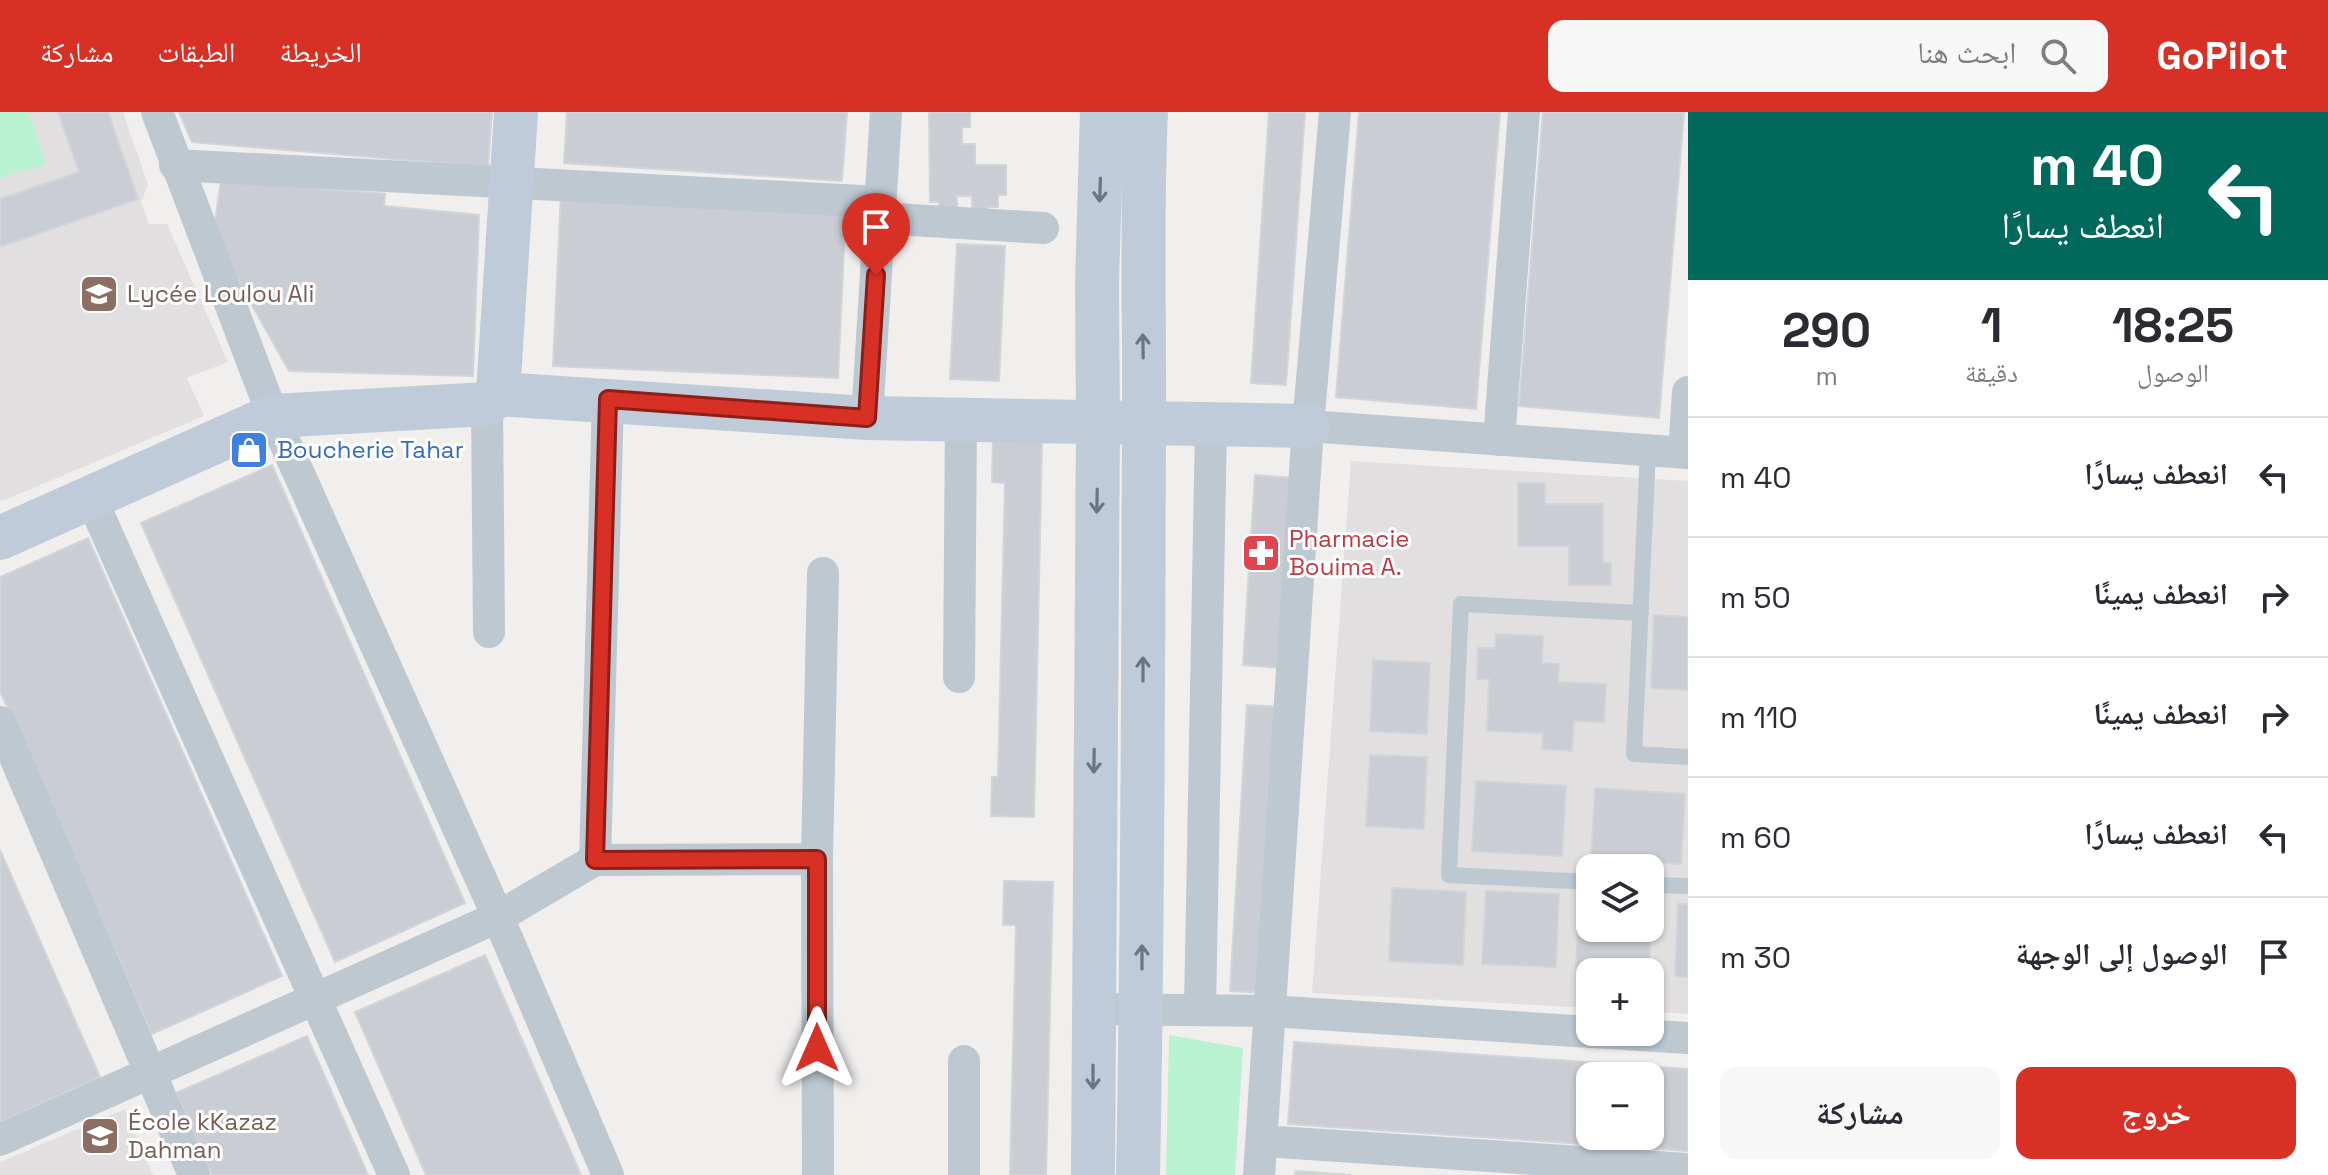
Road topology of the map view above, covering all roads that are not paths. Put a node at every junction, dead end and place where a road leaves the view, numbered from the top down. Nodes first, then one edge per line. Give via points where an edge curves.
1 (157, 112) edge
2 (516, 112) edge
3 (886, 112) edge
4 (1102, 112) edge
5 (1146, 112) edge
6 (1335, 112) edge
7 (1524, 112) edge
8 (175, 165) junction
9 (512, 183) junction
10 (880, 210) junction
11 (1043, 228) dead end
12 (1688, 392) edge
13 (492, 399) junction
14 (608, 399) junction
15 (273, 416) junction
16 (867, 418) junction
17 (961, 420) junction
18 (1098, 423) junction
19 (1144, 424) junction
20 (1211, 425) junction
21 (1308, 426) junction
22 (1499, 440) junction
23 (1648, 450) junction
24 (1686, 453) edge
25 (91, 498) junction
26 (0, 538) edge
27 (823, 573) dead end
28 (1641, 613) junction
29 (489, 632) dead end
30 (959, 677) dead end
31 (0, 722) edge
32 (1688, 757) edge
33 (817, 859) junction
34 (595, 860) junction
35 (1576, 881) edge
36 (1664, 885) edge
37 (1688, 886) edge
38 (498, 917) junction
39 (315, 999) junction
40 (1093, 1009) junction
41 (1142, 1009) junction
42 (1200, 1010) junction
43 (1270, 1011) junction
44 (1576, 1031) edge
45 (1664, 1036) edge
46 (1688, 1038) edge
47 (964, 1061) dead end
48 (152, 1072) junction
49 (0, 1140) edge
50 (1262, 1141) junction
51 (1688, 1169) edge
52 (194, 1175) edge
53 (394, 1175) edge
54 (608, 1175) edge
55 (818, 1175) edge
56 (964, 1175) edge
57 (1093, 1175) edge
58 (1138, 1175) edge
59 (1259, 1175) edge

1 - 8 street
2 - 9 street
3 - 10 street
4 -> 18 street
19 -> 5 street
6 - 21 street
7 - 22 street
8 - 9 street
8 - 15 street
9 - 10 street
9 - 13 street
10 - 11 street
10 - 16 street
12 - 24 street
13 - 14 street
13 - 15 street
13 - 29 street
14 - 16 street
14 - 34 street
15 - 25 street
15 - 38 street
16 - 17 street
17 - 18 street
17 - 30 street
18 - 19 street
18 -> 40 street
19 - 20 street
41 -> 19 street
20 - 21 street
20 - 42 street
21 - 22 street
21 - 43 street
22 - 23 street
23 - 24 street
23 - 28 lane
25 - 26 street
25 - 39 street
27 - 33 street
28 - 32 lane via 1634,754
28 - 35 lane via 1461,604 1449,875
31 - 48 street
33 - 34 street
33 - 55 street
34 - 38 street
36 - 37 lane
38 - 39 street
38 - 54 street
39 - 48 street
39 - 53 street
40 - 41 street
40 -> 57 street
41 - 42 street
41 - 58 street
42 - 43 street
43 - 44 street
43 - 50 street
45 - 46 street
47 - 56 street
48 - 49 street
48 - 52 street
50 - 51 street
50 - 59 street

